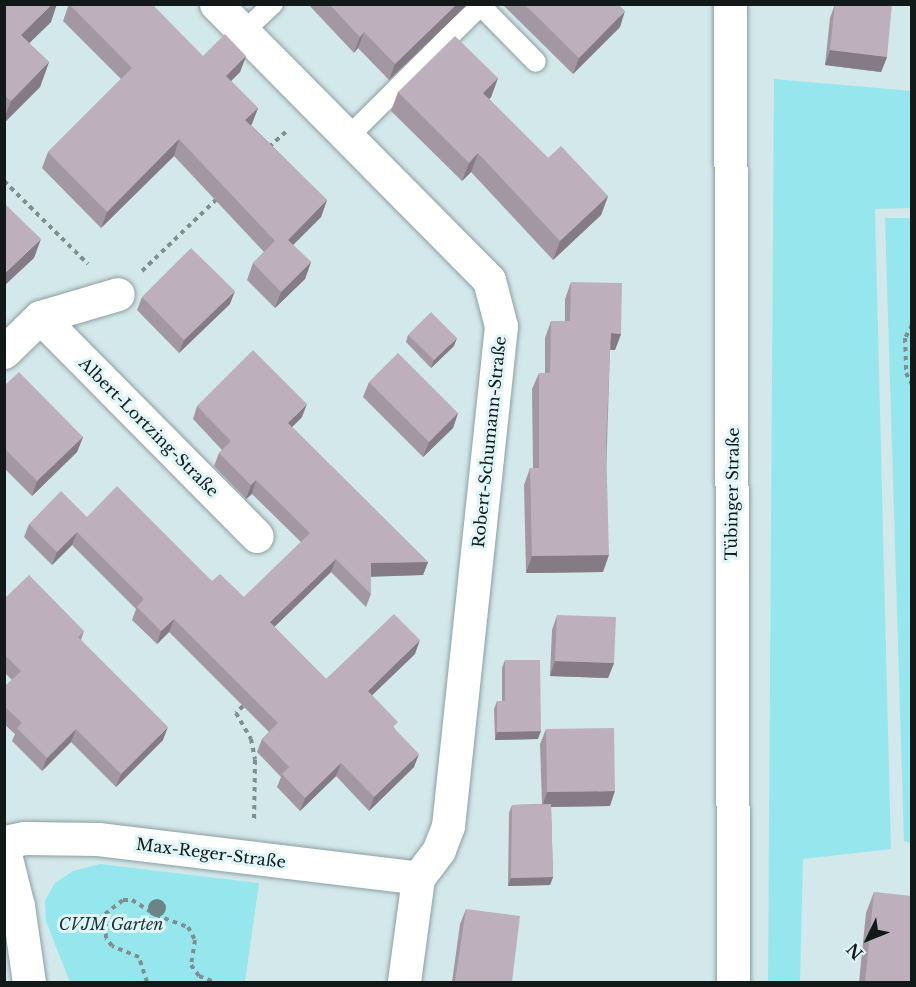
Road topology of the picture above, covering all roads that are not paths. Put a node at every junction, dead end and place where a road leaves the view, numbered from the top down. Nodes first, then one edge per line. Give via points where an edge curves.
1 (216, 4) edge
2 (273, 4) edge
3 (730, 4) edge
4 (482, 5) edge
5 (243, 32) junction
6 (536, 62) dead end
7 (348, 137) junction
8 (118, 294) road end
9 (40, 317) junction
10 (4, 352) edge
11 (257, 536) dead end
12 (4, 843) edge
13 (4, 850) edge
14 (418, 878) junction
15 (29, 982) edge
16 (404, 982) edge
17 (733, 982) edge

1 - 5 street, Robert-Schumann-Straße
2 - 5 lane
3 - 17 street, Tübinger Straße
4 - 6 lane
4 - 7 lane
5 - 7 street, Robert-Schumann-Straße
7 - 14 street, Robert-Schumann-Straße via 489,280 501,326 448,826 439,850
8 - 9 street
9 - 10 street
9 - 11 street, Albert-Lortzing-Straße
12 - 14 street, Max-Reger-Straße via 24,838 98,839
13 - 15 street via 18,906
14 - 16 street, Robert-Schumann-Straße

